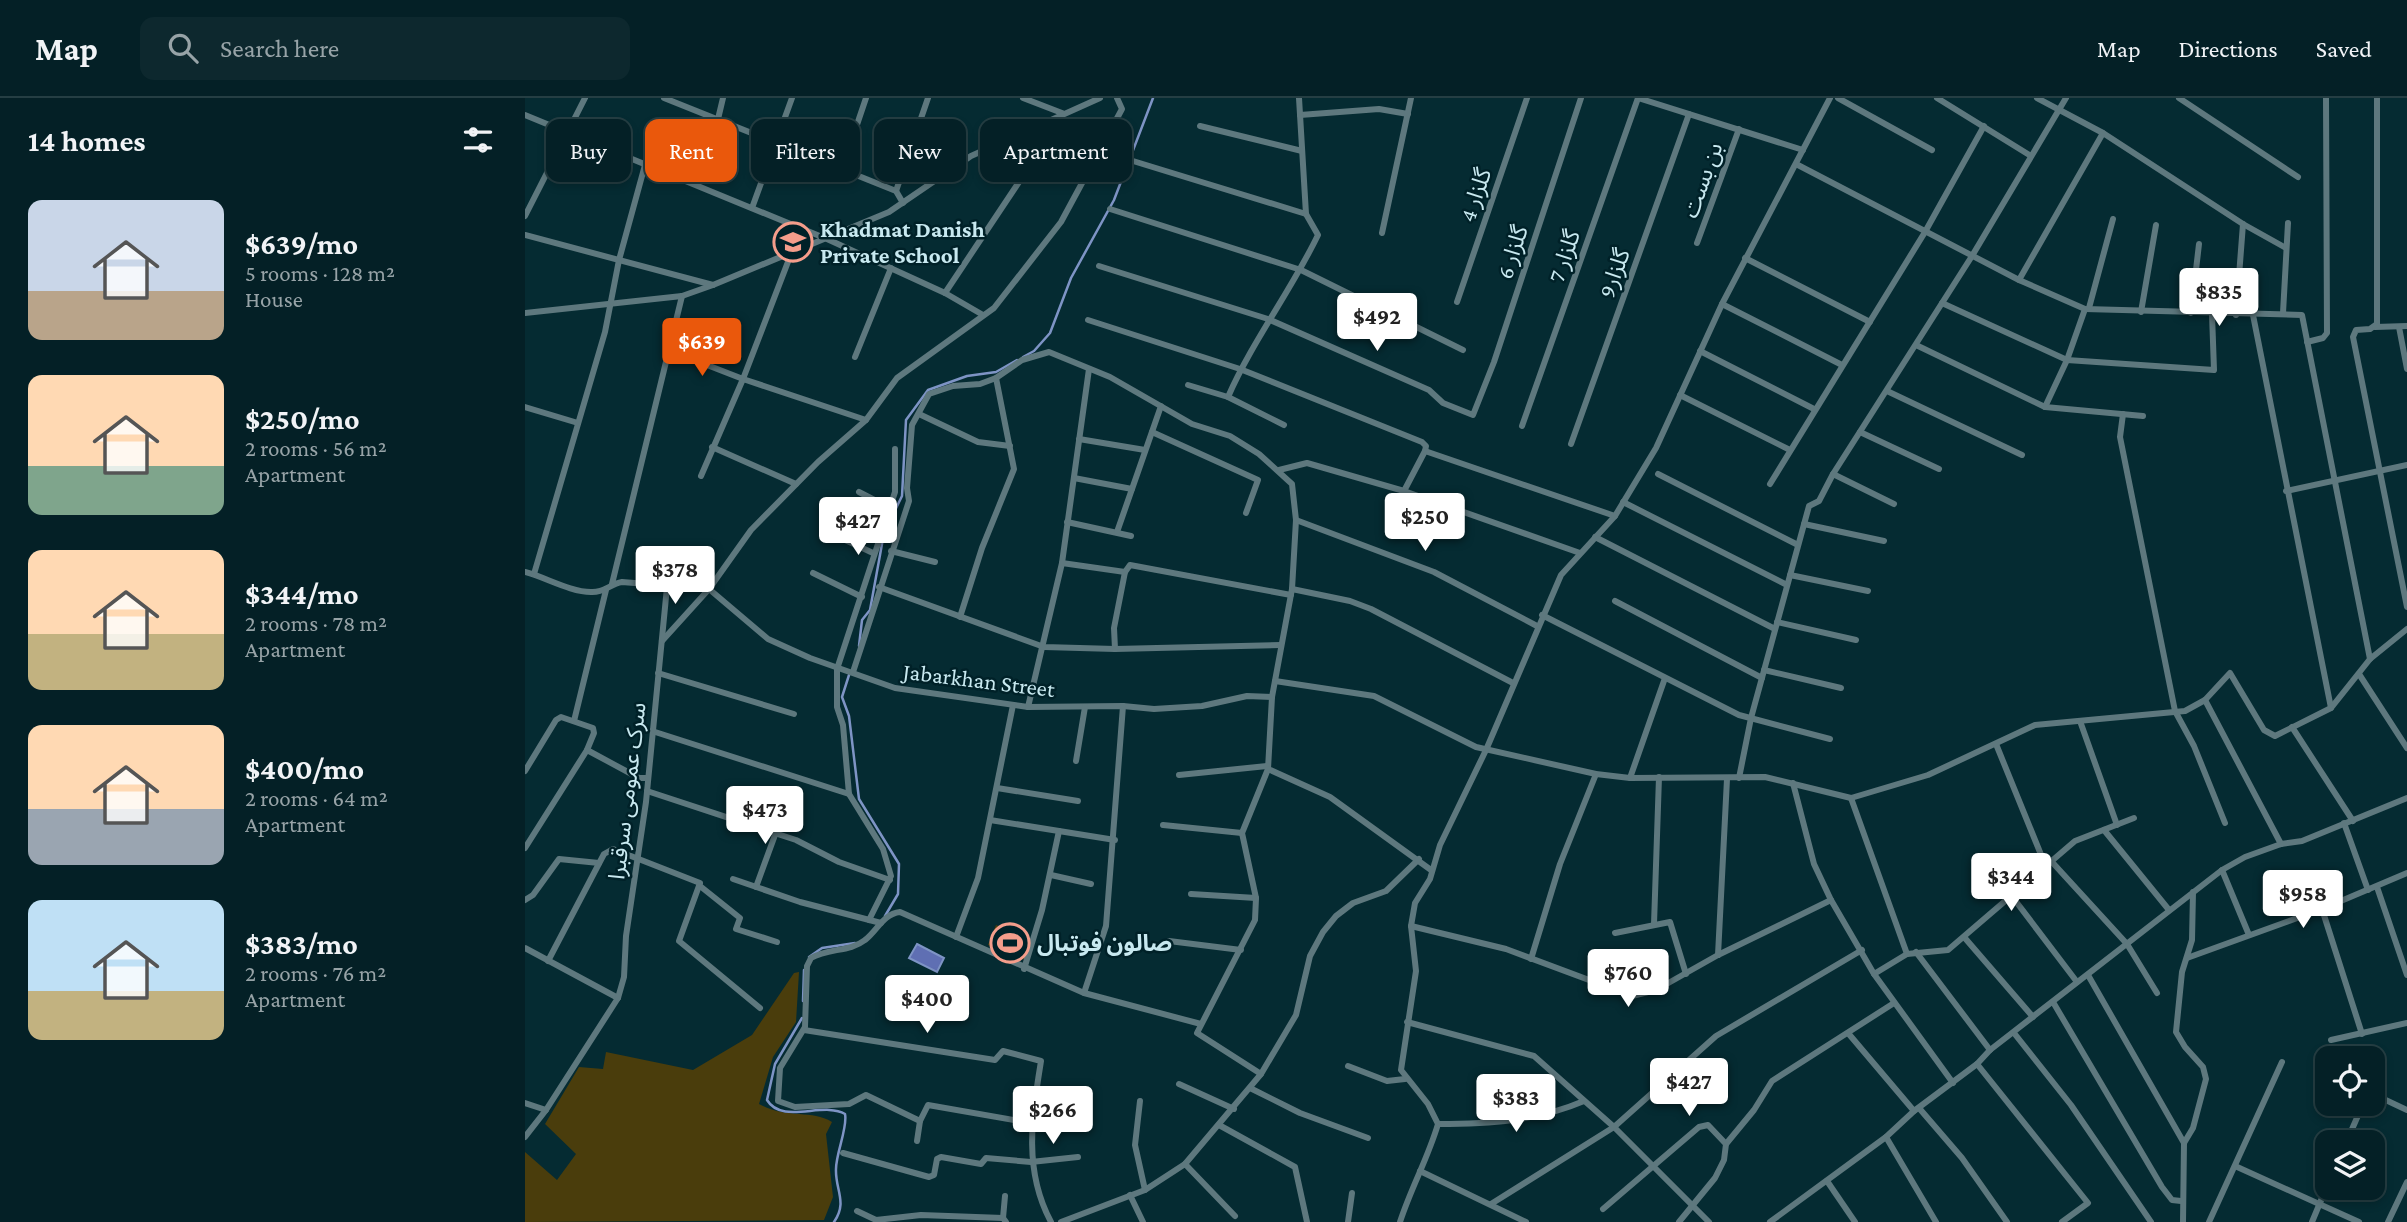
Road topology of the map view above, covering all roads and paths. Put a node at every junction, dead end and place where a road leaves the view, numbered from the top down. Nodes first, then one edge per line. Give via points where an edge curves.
1 (585, 98) edge
2 (664, 98) edge
3 (723, 98) edge
4 (792, 98) edge
5 (866, 98) edge
6 (928, 98) edge
7 (1023, 98) edge
8 (1100, 98) edge
9 (1117, 98) edge
10 (1299, 98) edge
11 (1411, 98) edge
12 (1527, 98) edge
13 (1581, 98) edge
14 (1638, 98) edge
15 (1666, 98) edge
16 (1830, 98) edge
17 (1838, 98) edge
18 (1937, 98) edge
19 (2037, 98) edge
20 (2066, 98) edge
21 (2179, 98) edge
22 (2326, 98) edge
23 (2377, 98) edge
24 (1664, 107) junction
25 (2059, 111) junction
26 (1062, 113) junction
27 (1408, 114) junction
28 (1689, 114) junction
29 (525, 115) edge
30 (1300, 115) junction
31 (574, 119) edge
32 (718, 119) joint
33 (785, 119) edge
34 (859, 119) edge
35 (546, 123) edge
36 (1200, 126) dead end
37 (1984, 126) junction
38 (1739, 130) junction
39 (2103, 133) junction
40 (1803, 150) junction
41 (1932, 150) dead end
42 (1302, 151) junction
43 (2031, 156) junction
44 (631, 159) edge
45 (1133, 161) dead end
46 (1795, 164) junction
47 (645, 165) joint
48 (546, 175) edge
49 (860, 176) edge
50 (2298, 177) dead end
51 (688, 182) edge
52 (763, 182) edge
53 (896, 191) junction
54 (903, 203) junction
55 (753, 208) junction
56 (1110, 209) dead end
57 (1306, 215) junction
58 (525, 216) edge
59 (2113, 219) dead end
60 (2288, 223) dead end
61 (2243, 224) junction
62 (2156, 225) dead end
63 (1925, 232) junction
64 (1382, 233) dead end
65 (525, 235) edge
66 (827, 239) junction
67 (1697, 243) dead end
68 (2200, 244) dead end
69 (2286, 248) junction
70 (791, 254) junction
71 (1972, 256) junction
72 (1745, 258) junction
73 (619, 260) junction
74 (1099, 266) dead end
75 (891, 268) junction
76 (1301, 270) junction
77 (2019, 280) junction
78 (713, 285) junction
79 (945, 293) junction
80 (683, 296) junction
81 (1457, 302) dead end
82 (1942, 303) junction
83 (609, 304) junction
84 (1722, 304) junction
85 (2087, 308) junction
86 (2141, 312) junction
87 (525, 313) edge
88 (2191, 313) junction
89 (2283, 313) junction
90 (2212, 314) junction
91 (983, 315) junction
92 (2236, 315) junction
93 (2253, 315) junction
94 (1268, 319) junction
95 (1088, 320) dead end
96 (1870, 322) junction
97 (2407, 326) edge
98 (2375, 327) junction
99 (2399, 327) junction
100 (2307, 342) junction
101 (1916, 345) junction
102 (1463, 350) dead end
103 (671, 351) junction
104 (1700, 351) junction
105 (855, 357) dead end
106 (2067, 360) junction
107 (1842, 365) junction
108 (1090, 369) junction
109 (1240, 369) junction
110 (2407, 369) edge
111 (996, 378) junction
112 (743, 379) junction
113 (1188, 384) dead end
114 (1887, 391) junction
115 (1681, 395) junction
116 (1228, 397) junction
117 (1161, 406) junction
118 (525, 407) edge
119 (2045, 407) junction
120 (1814, 409) junction
121 (919, 414) junction
122 (2123, 414) junction
123 (2143, 415) dead end
124 (866, 420) junction
125 (578, 423) junction
126 (1284, 425) dead end
127 (1522, 426) dead end
128 (1152, 432) junction
129 (1860, 432) junction
130 (1079, 439) junction
131 (1571, 444) dead end
132 (1010, 446) junction
133 (712, 447) junction
134 (895, 449) dead end
135 (1145, 450) junction
136 (1790, 450) junction
137 (1425, 452) junction
138 (2022, 455) dead end
139 (2407, 465) edge
140 (1939, 469) dead end
141 (1279, 470) junction
142 (2379, 471) junction
143 (1658, 474) dead end
144 (1833, 474) junction
145 (701, 476) dead end
146 (1074, 478) junction
147 (2333, 481) junction
148 (796, 484) junction
149 (1770, 484) dead end
150 (1132, 489) junction
151 (1405, 491) junction
152 (2286, 491) junction
153 (859, 492) dead end
154 (1623, 502) junction
155 (1895, 504) dead end
156 (890, 508) junction
157 (1246, 513) dead end
158 (1615, 516) junction
159 (1296, 520) junction
160 (1067, 522) junction
161 (1804, 524) junction
162 (826, 531) dead end
163 (1117, 533) junction
164 (1131, 536) dead end
165 (1595, 537) junction
166 (1884, 541) dead end
167 (1798, 545) junction
168 (891, 551) junction
169 (1580, 552) junction
170 (873, 553) junction
171 (935, 562) dead end
172 (1062, 563) junction
173 (1125, 572) junction
174 (529, 573) edge
175 (813, 573) dead end
176 (1790, 575) junction
177 (525, 582) edge
178 (612, 584) junction
179 (1787, 585) junction
180 (667, 587) junction
181 (879, 587) junction
182 (709, 589) junction
183 (606, 590) junction
184 (1868, 591) dead end
185 (1292, 592) junction
186 (862, 597) junction
187 (1615, 601) dead end
188 (2407, 607) edge
189 (1542, 615) junction
190 (960, 617) junction
191 (1537, 625) junction
192 (1776, 626) junction
193 (2407, 629) edge
194 (1856, 639) dead end
195 (662, 641) junction
196 (1281, 645) junction
197 (1044, 647) junction
198 (1115, 649) junction
199 (2370, 659) junction
200 (837, 669) junction
201 (853, 672) junction
202 (658, 673) junction
203 (1763, 674) junction
204 (2359, 674) junction
205 (1665, 678) junction
206 (1275, 681) junction
207 (1513, 683) junction
208 (1841, 688) dead end
209 (1272, 697) junction
210 (2206, 700) junction
211 (1013, 705) junction
212 (1123, 706) junction
213 (1028, 707) junction
214 (1085, 707) junction
215 (2331, 708) junction
216 (2175, 712) junction
217 (793, 714) dead end
218 (1751, 718) junction
219 (2080, 720) junction
220 (574, 721) junction
221 (2292, 727) junction
222 (652, 731) junction
223 (1830, 739) dead end
224 (1996, 744) junction
225 (2407, 748) edge
226 (587, 750) junction
227 (1486, 750) junction
228 (1076, 761) dead end
229 (1267, 768) junction
230 (525, 771) edge
231 (1596, 774) junction
232 (1179, 775) dead end
233 (1659, 777) junction
234 (647, 778) junction
235 (1630, 778) junction
236 (1739, 778) junction
237 (1727, 779) junction
238 (1793, 783) junction
239 (997, 789) junction
240 (647, 791) junction
241 (849, 794) junction
242 (1851, 798) junction
243 (2407, 798) edge
244 (1078, 801) dead end
245 (2134, 818) dead end
246 (989, 820) junction
247 (2353, 821) junction
248 (2225, 823) dead end
249 (2344, 823) junction
250 (1163, 825) dead end
251 (2117, 825) junction
252 (2104, 830) junction
253 (1059, 831) junction
254 (1242, 833) junction
255 (775, 835) junction
256 (1115, 840) junction
257 (2281, 844) junction
258 (525, 848) edge
259 (637, 857) junction
260 (1419, 859) junction
261 (2052, 862) junction
262 (599, 863) junction
263 (2046, 867) junction
264 (1431, 870) junction
265 (2222, 870) junction
266 (2407, 873) edge
267 (1051, 875) junction
268 (733, 878) dead end
269 (890, 880) junction
270 (1091, 884) dead end
271 (700, 886) junction
272 (756, 887) junction
273 (2377, 887) junction
274 (2368, 890) junction
275 (2193, 892) junction
276 (1191, 894) dead end
277 (2011, 895) junction
278 (1257, 898) junction
279 (525, 900) edge
280 (1831, 900) junction
281 (2322, 909) junction
282 (2169, 910) junction
283 (869, 920) junction
284 (881, 923) junction
285 (1654, 924) junction
286 (1412, 926) junction
287 (1615, 933) dead end
288 (2249, 935) junction
289 (956, 937) junction
290 (1964, 937) junction
291 (1169, 941) dead end
292 (778, 943) dead end
293 (2127, 944) junction
294 (525, 948) edge
295 (1241, 950) junction
296 (1862, 950) junction
297 (1916, 952) junction
298 (1907, 954) junction
299 (1718, 955) junction
300 (2187, 958) junction
301 (1531, 959) junction
302 (548, 961) junction
303 (1024, 970) junction
304 (1686, 974) junction
305 (1874, 974) junction
306 (2088, 975) junction
307 (2407, 975) edge
308 (2077, 982) junction
309 (1083, 993) junction
310 (2157, 993) dead end
311 (618, 998) junction
312 (2053, 1002) junction
313 (1894, 1003) junction
314 (760, 1007) dead end
315 (2033, 1017) junction
316 (1407, 1022) junction
317 (2407, 1023) edge
318 (1202, 1024) junction
319 (804, 1030) junction
320 (1848, 1033) junction
321 (2014, 1033) junction
322 (2362, 1034) junction
323 (2331, 1040) dead end
324 (1990, 1050) junction
325 (2282, 1062) dead end
326 (1977, 1064) junction
327 (1348, 1066) dead end
328 (1261, 1074) junction
329 (1405, 1079) junction
330 (1953, 1083) junction
331 (1179, 1084) dead end
332 (1250, 1088) junction
333 (2385, 1100) edge
334 (1140, 1101) dead end
335 (1584, 1101) junction
336 (525, 1103) edge
337 (1234, 1109) junction
338 (546, 1110) junction
339 (1917, 1110) junction
340 (2407, 1110) edge
341 (920, 1121) junction
342 (1031, 1123) junction
343 (1438, 1124) junction
344 (1219, 1125) junction
345 (1615, 1127) junction
346 (525, 1137) edge
347 (1368, 1138) dead end
348 (1886, 1138) junction
349 (917, 1141) dead end
350 (2184, 1143) junction
351 (1726, 1144) junction
352 (843, 1153) dead end
353 (1078, 1157) dead end
354 (1031, 1162) junction
355 (1185, 1164) junction
356 (1654, 1166) junction
357 (2235, 1166) junction
358 (1420, 1171) junction
359 (1826, 1181) junction
360 (2407, 1182) edge
361 (1145, 1190) junction
362 (1352, 1193) dead end
363 (1131, 1195) junction
364 (1005, 1196) dead end
365 (2321, 1200) edge
366 (2181, 1202) junction
367 (1491, 1204) junction
368 (1693, 1204) junction
369 (2319, 1205) junction
370 (1603, 1209) dead end
371 (857, 1211) dead end
372 (1235, 1216) dead end
373 (1004, 1220) edge
374 (1051, 1222) edge
375 (1061, 1222) edge
376 (1143, 1222) edge
377 (1307, 1222) edge
378 (1348, 1222) edge
379 (1400, 1222) edge
380 (1526, 1222) edge
381 (1679, 1222) edge
382 (1709, 1222) edge
383 (1770, 1222) edge
384 (1855, 1222) edge
385 (1936, 1222) edge
386 (2007, 1222) edge
387 (2062, 1222) edge
388 (2151, 1222) edge
389 (2183, 1222) edge
390 (2209, 1222) edge
391 (2312, 1222) edge
392 (2359, 1222) edge
393 (2388, 1222) edge

1 - 31 street
2 - 32 street
3 - 32 street
4 - 33 street
5 - 34 street
6 - 53 street
7 - 26 street
8 - 26 street
9 - 91 street via 1122,109 1061,222 994,308
10 - 30 street
11 - 27 street
12 - 81 street, گلزار 4
13 - 94 street, گلزار 6 via 1473,415 1443,403 1429,390
14 - 24 street
14 - 127 street, گلزار 7
15 - 24 street
16 - 40 street
17 - 41 street
18 - 37 street
19 - 25 street
20 - 25 street
21 - 50 street
22 - 100 street via 2327,333
23 - 98 street
24 - 28 street
25 - 39 street
25 - 43 street
26 - 54 street via 971,156
26 - 79 street
27 - 30 street via 1379,110
27 - 64 street
28 - 38 street
28 - 131 street, گلزار9
29 - 35 street
30 - 42 street
36 - 42 street
37 - 43 street
37 - 63 street
38 - 40 street
38 - 67 street, بن بست
39 - 61 street
39 - 77 street
40 - 46 street
42 - 57 street
43 - 71 street
44 - 47 street
45 - 57 street
46 - 63 street
46 - 72 street
47 - 73 street
48 - 58 street
49 - 53 street
51 - 55 street
52 - 55 street
53 - 54 street
54 - 66 street
55 - 66 street
56 - 76 street
57 - 76 street via 1318,235
59 - 85 street
60 - 69 street
61 - 69 street
61 - 92 street
62 - 86 street
63 - 71 street
63 - 96 street
65 - 73 street
66 - 70 street
66 - 75 street
68 - 88 street
69 - 89 street
70 - 78 street
70 - 112 street
71 - 77 street
71 - 82 street
72 - 84 street
72 - 96 street
73 - 78 street
73 - 83 street
74 - 94 street
75 - 79 street
75 - 105 street
76 - 94 street
76 - 102 street
77 - 85 street
78 - 80 street
79 - 91 street
80 - 83 street
80 - 103 street
82 - 101 street
82 - 106 street
83 - 87 street
83 - 125 street
84 - 104 street
84 - 107 street
85 - 86 street
85 - 106 street
86 - 88 street
88 - 90 street
89 - 93 street
89 - 100 street via 2302,316
90 - 92 street
90 - 106 street via 2214,370
91 - 124 street via 897,378
92 - 93 street
93 - 152 street
94 - 109 street
95 - 109 street
96 - 107 street
97 - 99 street
98 - 99 street
98 - 142 street via 2356,330 2353,337
99 - 110 street
100 - 147 street
101 - 114 street
101 - 119 street
103 - 112 street
103 - 178 street
104 - 115 street
104 - 120 street
106 - 119 street
107 - 120 street
108 - 111 street via 1049,352 1022,360
108 - 117 street
108 - 130 street
109 - 116 street
109 - 137 street via 1422,442
111 - 121 street via 929,394
111 - 132 street
112 - 124 street
112 - 133 street
113 - 116 street
114 - 129 street
114 - 138 street
115 - 136 street
115 - 154 street
116 - 126 street
117 - 128 street
117 - 141 street via 1192,424 1230,436
118 - 125 street
119 - 122 street
120 - 136 street
121 - 132 street via 978,442
121 - 168 street via 912,425 909,501
122 - 123 street
122 - 216 street via 2120,438
124 - 148 street
125 - 174 street
128 - 135 street
128 - 157 street via 1258,481
129 - 140 street
129 - 144 street
130 - 135 street
130 - 146 street
132 - 190 street via 1014,469
133 - 145 street
133 - 148 street
134 - 156 street via 895,492
135 - 150 street
136 - 149 street
137 - 151 street
137 - 158 street
139 - 142 street
141 - 151 street via 1307,463
141 - 159 street via 1292,484
142 - 147 street
142 - 188 street
143 - 167 street
144 - 155 street
144 - 161 street via 1819,501 1809,506
146 - 150 street
146 - 160 street
147 - 152 street
147 - 199 street
148 - 182 street via 751,530
150 - 163 street
151 - 169 street
152 - 215 street
153 - 156 street
154 - 158 street
154 - 179 street
156 - 170 street
158 - 165 street
159 - 185 street
159 - 191 street via 1434,572
160 - 163 street
160 - 172 street
161 - 166 street
161 - 167 street
162 - 170 street
163 - 164 street
165 - 169 street
165 - 192 street
167 - 176 street
168 - 171 street
168 - 181 street
169 - 189 street via 1560,575
170 - 186 street
172 - 173 street
172 - 197 street
173 - 185 street via 1130,565
173 - 198 street via 1114,628
174 - 177 street
174 - 183 street via 589,593
175 - 186 street
176 - 179 street
176 - 184 street
178 - 180 street
178 - 183 street
179 - 192 street
180 - 182 street
180 - 195 street, سرک عمومی سرقبرا
181 - 190 street
181 - 201 street
182 - 195 street
182 - 200 street, Jabarkhan Street via 768,639
183 - 220 street
185 - 196 street
185 - 207 street via 1371,609
186 - 200 street
187 - 203 street
189 - 191 street
189 - 205 street
190 - 197 street
191 - 207 street
192 - 194 street
192 - 203 street
193 - 199 street
195 - 202 street, سرک عمومی سرقبرا
196 - 198 street
196 - 206 street
197 - 198 street
197 - 213 street
199 - 204 street
200 - 201 street, Jabarkhan Street
200 - 241 street via 837,707
201 - 211 street, Jabarkhan Street via 895,688
202 - 217 street
202 - 222 street, سرک عمومی سرقبرا
203 - 208 street
203 - 218 street
204 - 215 street
204 - 225 street
205 - 218 street
205 - 235 street
206 - 209 street
206 - 227 street via 1374,696
207 - 227 street
209 - 212 street, Jabarkhan Street via 1247,696 1178,708
209 - 229 street
210 - 216 street
210 - 221 street via 2230,673 2264,730 2275,736
210 - 257 street
211 - 213 street, Jabarkhan Street
211 - 239 street
212 - 214 street, Jabarkhan Street
212 - 256 street
213 - 214 street, Jabarkhan Street
214 - 228 street
215 - 221 street
216 - 219 street
216 - 248 street via 2195,746
218 - 223 street
218 - 236 street
219 - 224 street via 2035,725
219 - 251 street
220 - 226 street via 593,728
220 - 230 street via 556,720
221 - 247 street
222 - 234 street, سرک عمومی سرقبرا
222 - 241 street
224 - 242 street via 1928,775
224 - 263 street
226 - 234 street
226 - 258 street
227 - 231 street
227 - 264 street
229 - 232 street
229 - 254 street
229 - 260 street via 1330,797
231 - 235 street
231 - 301 street via 1560,864
233 - 235 street
233 - 237 street
233 - 285 street
234 - 240 street, سرک عمومی سرقبرا
236 - 237 street
236 - 238 street
237 - 299 street
238 - 242 street
238 - 280 street via 1814,864
239 - 244 street
239 - 246 street
240 - 255 street
240 - 259 street, سرک عمومی سرقبرا
241 - 269 street via 883,849
242 - 298 street
243 - 247 street
245 - 251 street
246 - 253 street
246 - 289 street via 978,878
247 - 249 street
249 - 257 street via 2302,841
249 - 274 street
250 - 254 street
251 - 252 street
252 - 261 street via 2074,841
252 - 282 street
253 - 256 street
253 - 267 street
254 - 278 street
255 - 269 street
255 - 272 street
256 - 309 street via 1105,934
257 - 265 street
259 - 262 street via 613,849
259 - 271 street
259 - 311 street, سرک عمومی سرقبرا
260 - 264 street
260 - 328 street via 1386,891 1353,903 1323,932 1310,956 1296,1015
261 - 263 street
261 - 293 street
262 - 279 street via 559,859
262 - 302 street
263 - 277 street
264 - 286 street via 1415,903
265 - 275 street
265 - 288 street
266 - 273 street
267 - 270 street
267 - 303 street
268 - 272 street
269 - 283 street
271 - 292 street via 739,916 736,929
271 - 314 street via 679,941
272 - 283 street
273 - 274 street
273 - 307 street
274 - 281 street
275 - 282 street
275 - 300 street
276 - 278 street
277 - 290 street
277 - 308 street
278 - 295 street via 1255,920
280 - 296 street
280 - 299 street
281 - 288 street
281 - 322 street
282 - 293 street
283 - 284 street
284 - 289 street via 900,912
284 - 319 street via 855,946 811,958
285 - 287 street
285 - 304 street via 1670,922
286 - 301 street
286 - 316 street via 1416,971
288 - 300 street
289 - 303 street
290 - 297 street via 1948,950
290 - 315 street
291 - 295 street
293 - 306 street
293 - 310 street
294 - 302 street
295 - 318 street
296 - 305 street
296 - 345 street via 1716,1036
297 - 298 street
297 - 324 street
298 - 305 street
299 - 304 street
300 - 350 street via 2176,1032 2203,1067 2206,1079 2193,1128
301 - 304 street via 1632,996
302 - 311 street
303 - 309 street
305 - 313 street
306 - 308 street
306 - 350 street
308 - 312 street
309 - 318 street
311 - 338 street
312 - 315 street
312 - 366 street via 2162,1187 2172,1200
313 - 320 street
313 - 330 street
315 - 321 street
316 - 329 street via 1401,1070
316 - 335 street via 1534,1056
317 - 322 street
318 - 328 street via 1197,1036
319 - 341 street via 780,1068 778,1101 795,1107 849,1104 866,1095
319 - 342 street via 995,1060 1003,1051 1041,1060
320 - 339 street
320 - 351 street via 1772,1082
321 - 324 street
321 - 388 street via 2071,1105
322 - 323 street
324 - 326 street
325 - 357 street
326 - 330 street
326 - 387 street via 2088,1203
327 - 329 street via 1387,1081
328 - 332 street
329 - 343 street via 1428,1104
330 - 339 street
331 - 337 street
332 - 337 street
332 - 347 street via 1300,1113
333 - 340 street
334 - 361 street via 1135,1145
335 - 343 street via 1552,1114 1511,1121
335 - 345 street
336 - 338 street
337 - 344 street
338 - 346 street
339 - 348 street
339 - 386 street via 1962,1158
341 - 342 street via 928,1105
341 - 349 street
342 - 354 street
343 - 358 street
344 - 355 street
344 - 377 street via 1295,1167
345 - 356 street
345 - 367 street
348 - 359 street
348 - 385 street
350 - 366 street
351 - 356 street via 1705,1125
351 - 368 street via 1715,1178
352 - 354 street via 929,1177 941,1157 981,1164 986,1158
353 - 354 street
354 - 374 street
355 - 361 street
355 - 372 street
356 - 368 street
356 - 370 street
357 - 369 street
357 - 390 street
358 - 367 street
358 - 379 street
359 - 383 street
359 - 384 street
360 - 393 street
361 - 363 street
362 - 378 street
363 - 375 street
363 - 376 street
364 - 373 street
365 - 369 street
366 - 389 street
367 - 380 street
368 - 381 street
368 - 382 street
369 - 391 street
369 - 392 street
371 - 373 street via 876,1220 921,1215

